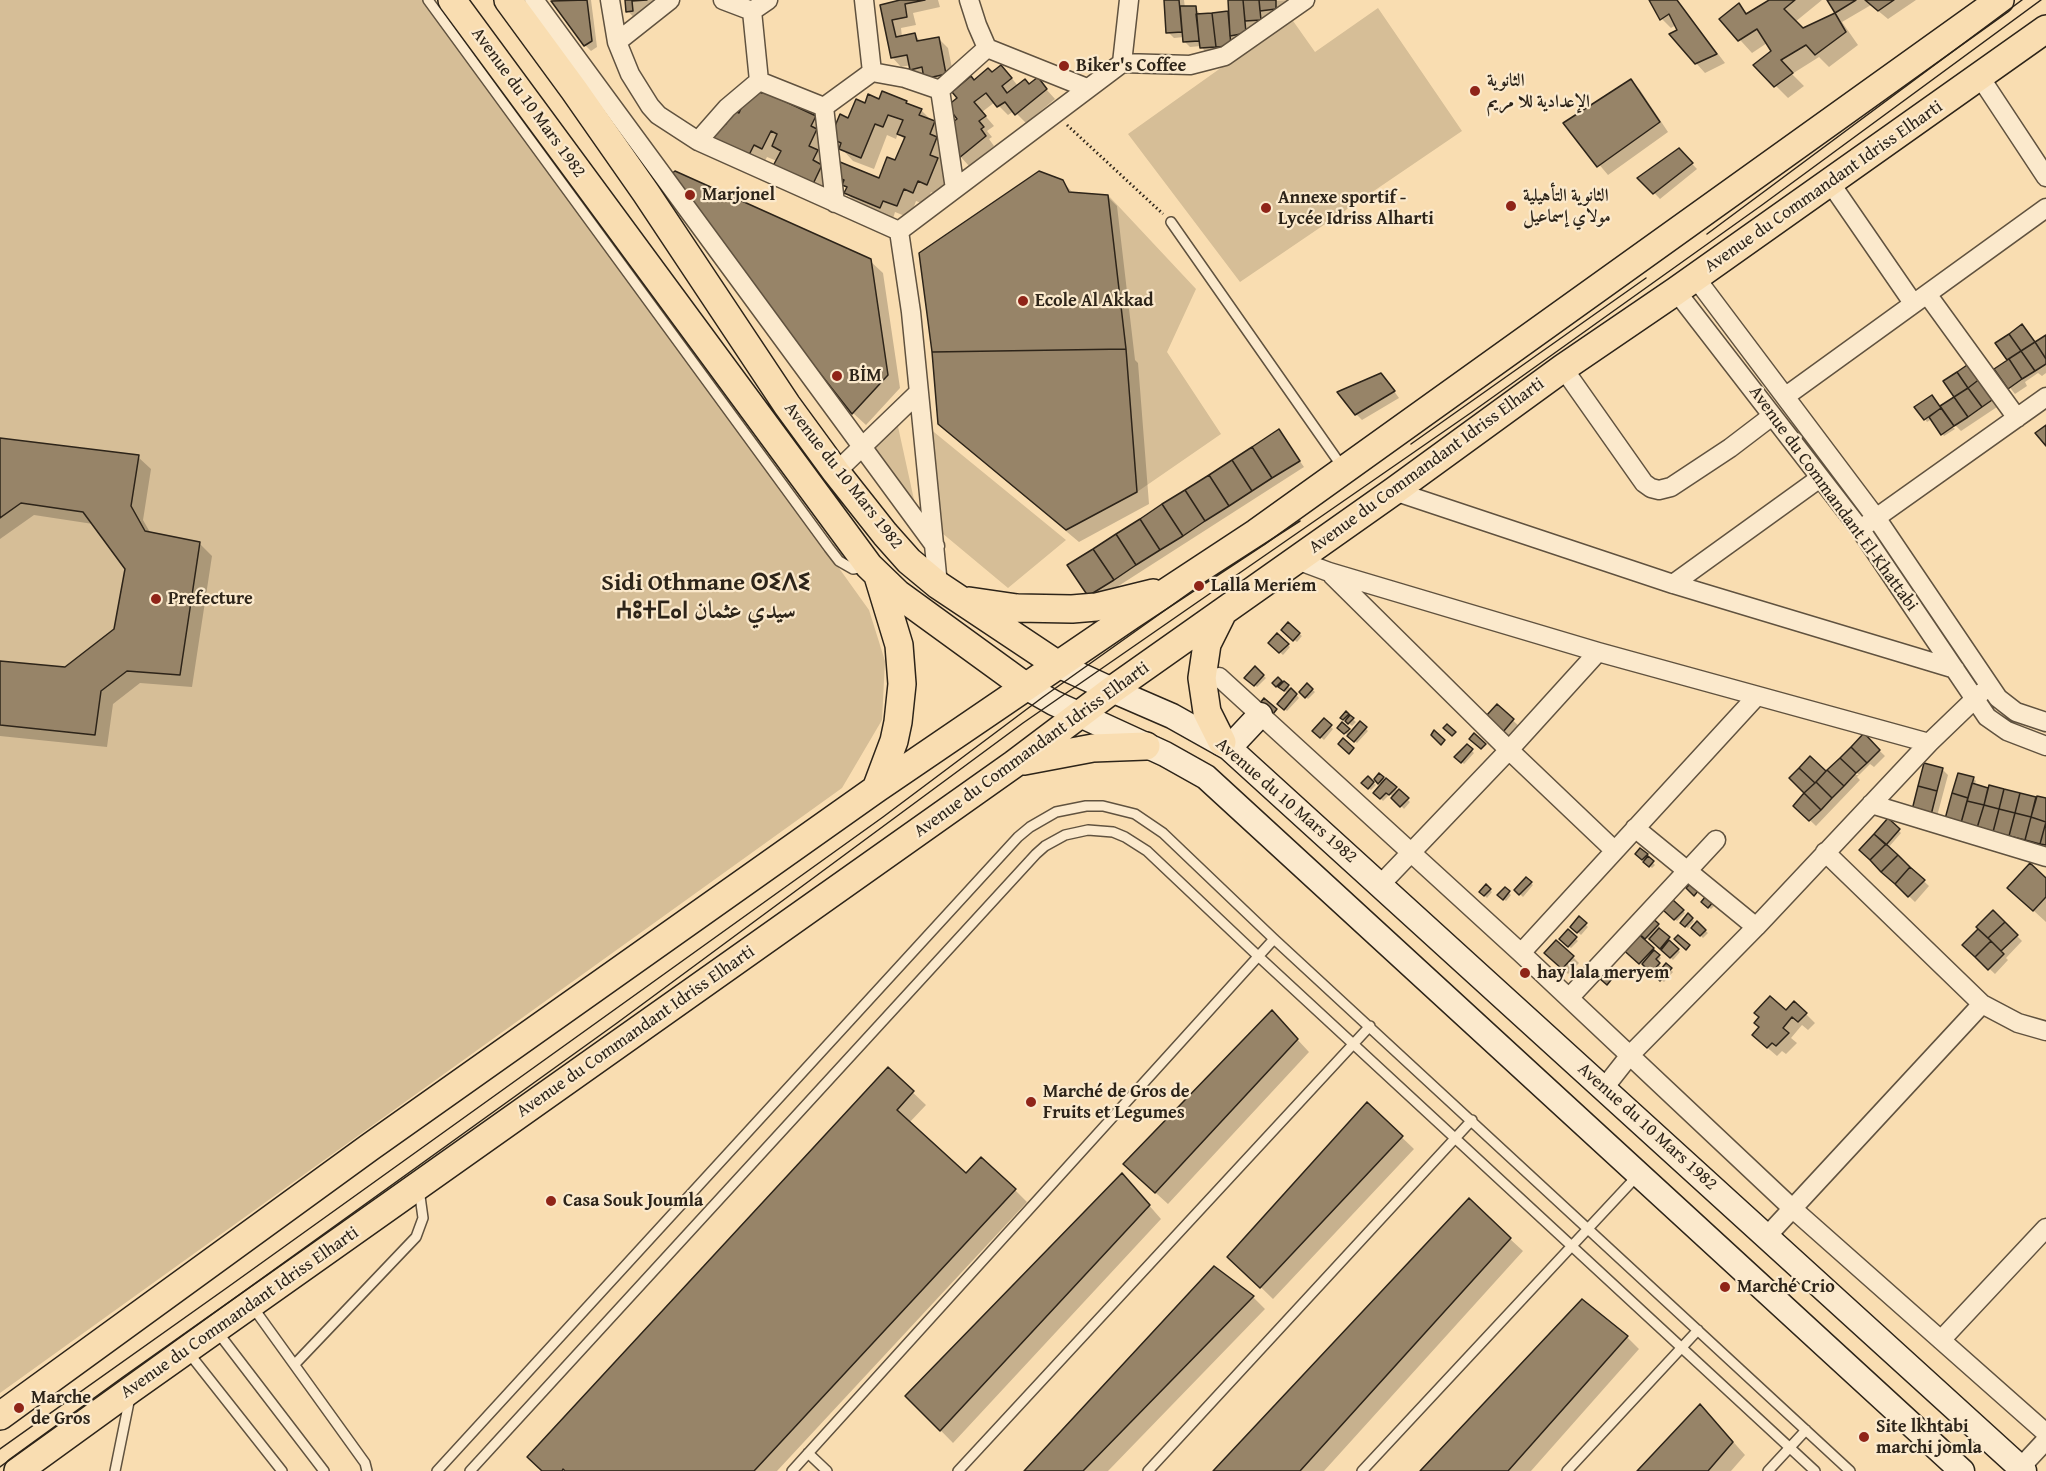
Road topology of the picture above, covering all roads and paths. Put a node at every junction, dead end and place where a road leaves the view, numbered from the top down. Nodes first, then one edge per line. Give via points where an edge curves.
1 (428, 0) edge
2 (452, 0) edge
3 (508, 0) edge
4 (534, 0) edge
5 (610, 0) edge
6 (670, 0) edge
7 (723, 0) edge
8 (768, 0) edge
9 (864, 0) edge
10 (969, 0) edge
11 (1128, 0) edge
12 (1305, 0) edge
13 (2000, 0) edge
14 (752, 11) junction
15 (2046, 29) edge
16 (617, 42) junction
17 (987, 48) junction
18 (1122, 63) junction
19 (872, 72) junction
20 (1980, 77) junction
21 (759, 81) junction
22 (1087, 88) junction
23 (940, 90) junction
24 (824, 107) junction
25 (1055, 113) junction
26 (698, 141) junction
27 (2046, 177) edge
28 (1829, 181) junction
29 (955, 189) junction
30 (835, 203) junction
31 (2046, 208) edge
32 (1171, 222) joint
33 (899, 231) junction
34 (1686, 284) junction
35 (1920, 299) junction
36 (1563, 368) junction
37 (920, 392) junction
38 (1786, 396) junction
39 (2046, 397) edge
40 (1772, 416) junction
41 (2017, 418) junction
42 (862, 447) junction
43 (1345, 470) junction
44 (836, 472) junction
45 (1820, 478) junction
46 (1394, 491) junction
47 (1877, 519) junction
48 (1860, 529) junction
49 (934, 546) junction
50 (1297, 560) junction
51 (873, 571) junction
52 (1329, 572) junction
53 (1673, 584) junction
54 (1172, 588) junction
55 (949, 592) junction
56 (1222, 613) junction
57 (1598, 652) junction
58 (1058, 665) junction
59 (1955, 669) junction
60 (1219, 677) dead end
61 (1989, 685) junction
62 (1026, 687) junction
63 (1112, 690) junction
64 (1756, 697) junction
65 (1974, 699) junction
66 (1080, 715) junction
67 (1260, 716) junction
68 (2046, 722) edge
69 (1929, 743) junction
70 (1226, 745) junction
71 (1146, 746) junction
72 (2046, 746) edge
73 (1509, 750) junction
74 (1014, 764) junction
75 (876, 789) junction
76 (1871, 804) junction
77 (1635, 828) junction
78 (1716, 840) dead end
79 (1614, 850) junction
80 (1825, 852) junction
81 (1412, 853) junction
82 (2046, 857) edge
83 (1688, 870) junction
84 (1381, 884) junction
85 (1756, 927) junction
86 (1274, 939) junction
87 (1521, 953) junction
88 (1258, 956) junction
89 (1569, 998) junction
90 (1982, 1004) junction
91 (1370, 1026) junction
92 (2046, 1031) edge
93 (1353, 1044) junction
94 (1630, 1055) junction
95 (1604, 1088) junction
96 (1472, 1120) junction
97 (1455, 1137) junction
98 (1638, 1175) junction
99 (418, 1187) junction
100 (1793, 1209) junction
101 (1589, 1228) junction
102 (2046, 1228) edge
103 (1767, 1236) junction
104 (1573, 1246) junction
105 (252, 1305) junction
106 (1698, 1329) junction
107 (216, 1330) junction
108 (1941, 1340) junction
109 (1682, 1347) junction
110 (186, 1350) junction
111 (295, 1364) junction
112 (131, 1389) junction
113 (0, 1416) edge
114 (1806, 1430) junction
115 (2046, 1433) edge
116 (2046, 1440) edge
117 (1789, 1447) junction
118 (808, 1453) junction
119 (2022, 1469) edge
120 (18, 1471) edge
121 (115, 1471) edge
122 (282, 1471) edge
123 (324, 1471) edge
124 (367, 1471) edge
125 (437, 1471) edge
126 (470, 1471) edge
127 (792, 1471) edge
128 (827, 1471) edge
129 (958, 1471) edge
130 (1148, 1471) edge
131 (1362, 1471) edge
132 (1567, 1471) edge
133 (1768, 1471) edge
134 (1815, 1471) edge
135 (1850, 1471) edge
136 (1962, 1471) edge

1 - 51 lane via 839,561 854,569
2 - 51 main road, Avenue du 10 Mars 1982
3 - 44 main road, Avenue du 10 Mars 1982 via 646,193
4 - 42 street
5 - 16 street
6 - 16 street
7 - 14 street
8 - 14 street
9 - 19 street
10 - 17 street
11 - 18 street
12 - 18 street via 1225,56 1190,65
13 - 43 main road
14 - 21 street
15 - 20 main road, Avenue du Commandant Idriss Elharti
16 - 26 street via 630,74 650,106
17 - 22 street
17 - 23 street
18 - 22 street
19 - 23 street
19 - 24 street
20 - 27 street
20 - 28 main road, Avenue du Commandant Idriss Elharti
21 - 24 street
21 - 26 street via 727,108
22 - 25 street
23 - 29 street
24 - 30 street
25 - 29 street
25 - 32 path
26 - 30 street
28 - 34 main road, Avenue du Commandant Idriss Elharti
28 - 35 street
29 - 33 street
30 - 33 street
31 - 35 street
32 - 43 lane
33 - 37 street
34 - 36 main road, Avenue du Commandant Idriss Elharti
34 - 38 street, Avenue du Commandant El-Khattabi
34 - 40 street, Avenue du Commandant El-Khattabi
35 - 38 street
35 - 41 street
36 - 40 street via 1644,483 1659,490 1671,487
36 - 46 main road, Avenue du Commandant Idriss Elharti
37 - 42 street
37 - 49 street
38 - 47 street, Avenue du Commandant El-Khattabi
39 - 41 street
40 - 45 street, Avenue du Commandant El-Khattabi
41 - 47 street
42 - 44 street
42 - 49 street
43 - 54 main road
44 - 55 main road, Avenue du 10 Mars 1982 via 909,561
45 - 48 street, Avenue du Commandant El-Khattabi
45 - 53 street
46 - 50 main road, Avenue du Commandant Idriss Elharti
46 - 53 street
47 - 48 street
47 - 61 street, Avenue du Commandant El-Khattabi
48 - 59 street, Avenue du Commandant El-Khattabi
49 - 55 street
50 - 52 street
50 - 56 main road, Avenue du Commandant Idriss Elharti
51 - 62 main road, Avenue du 10 Mars 1982 via 898,594
51 - 75 main road via 894,626 902,684 894,741
52 - 57 street
52 - 73 street
53 - 59 street
54 - 55 main road via 1096,607 1071,609 1017,608
54 - 58 main road
55 - 58 main road, Avenue du 10 Mars 1982
56 - 63 main road, Avenue du Commandant Idriss Elharti
56 - 70 main road via 1207,644 1202,678 1207,712
57 - 64 street
57 - 73 street
58 - 62 main road
58 - 63 main road, Avenue du 10 Mars 1982
59 - 65 street, Avenue du Commandant El-Khattabi
60 - 67 street
61 - 65 street
61 - 68 street, Avenue du Commandant El-Khattabi via 2016,712
62 - 66 main road, Avenue du 10 Mars 1982
62 - 75 main road
63 - 66 main road, Avenue du Commandant Idriss Elharti
63 - 70 main road, Avenue du 10 Mars 1982
64 - 69 street
64 - 77 street
65 - 69 street
65 - 72 street, Avenue du Commandant El-Khattabi via 1987,717 2007,731
66 - 71 main road, Avenue du 10 Mars 1982
66 - 74 main road, Avenue du Commandant Idriss Elharti
67 - 70 main road
67 - 81 street
69 - 76 street
70 - 84 main road, Avenue du 10 Mars 1982
71 - 74 main road via 1084,749
71 - 98 main road, Avenue du 10 Mars 1982 via 1206,777
73 - 79 street
73 - 81 street
74 - 99 main road, Avenue du Commandant Idriss Elharti
75 - 113 main road via 370,1147
76 - 80 street
76 - 82 street
77 - 79 street
77 - 83 street
78 - 83 street
79 - 87 street
80 - 85 street
80 - 90 street
81 - 84 street
81 - 87 street
83 - 85 street
83 - 89 street
84 - 95 main road, Avenue du 10 Mars 1982
85 - 94 street
86 - 88 lane
86 - 91 lane
86 - 125 lane via 1163,833 1136,814 1086,806 1042,819 1014,842
87 - 89 street
88 - 93 lane
88 - 118 lane
88 - 126 lane via 1147,851 1125,837 1088,830 1065,835 1045,846
89 - 94 street
90 - 92 street via 2018,1023
90 - 100 street
91 - 93 lane
91 - 96 lane
93 - 97 lane
93 - 129 lane
94 - 95 street
94 - 100 street
95 - 103 main road, Avenue du 10 Mars 1982
96 - 97 lane
96 - 101 lane
97 - 104 lane
97 - 130 lane
98 - 101 lane
98 - 136 main road, Avenue du 10 Mars 1982
99 - 105 main road, Avenue du Commandant Idriss Elharti
99 - 111 lane via 423,1218 416,1237
100 - 103 street
100 - 108 street
101 - 104 lane
101 - 106 lane
102 - 108 street
103 - 119 main road, Avenue du 10 Mars 1982
104 - 109 lane
104 - 131 lane
105 - 107 main road, Avenue du Commandant Idriss Elharti
105 - 111 lane
106 - 109 lane
106 - 114 lane
107 - 110 main road, Avenue du Commandant Idriss Elharti
107 - 123 lane
108 - 115 street
109 - 117 lane
109 - 132 lane
110 - 112 main road, Avenue du Commandant Idriss Elharti
110 - 122 lane
111 - 124 lane
112 - 120 main road, Avenue du Commandant Idriss Elharti
112 - 121 lane
114 - 117 lane
114 - 135 lane
116 - 119 street
117 - 133 lane
117 - 134 lane
118 - 127 lane
118 - 128 lane

